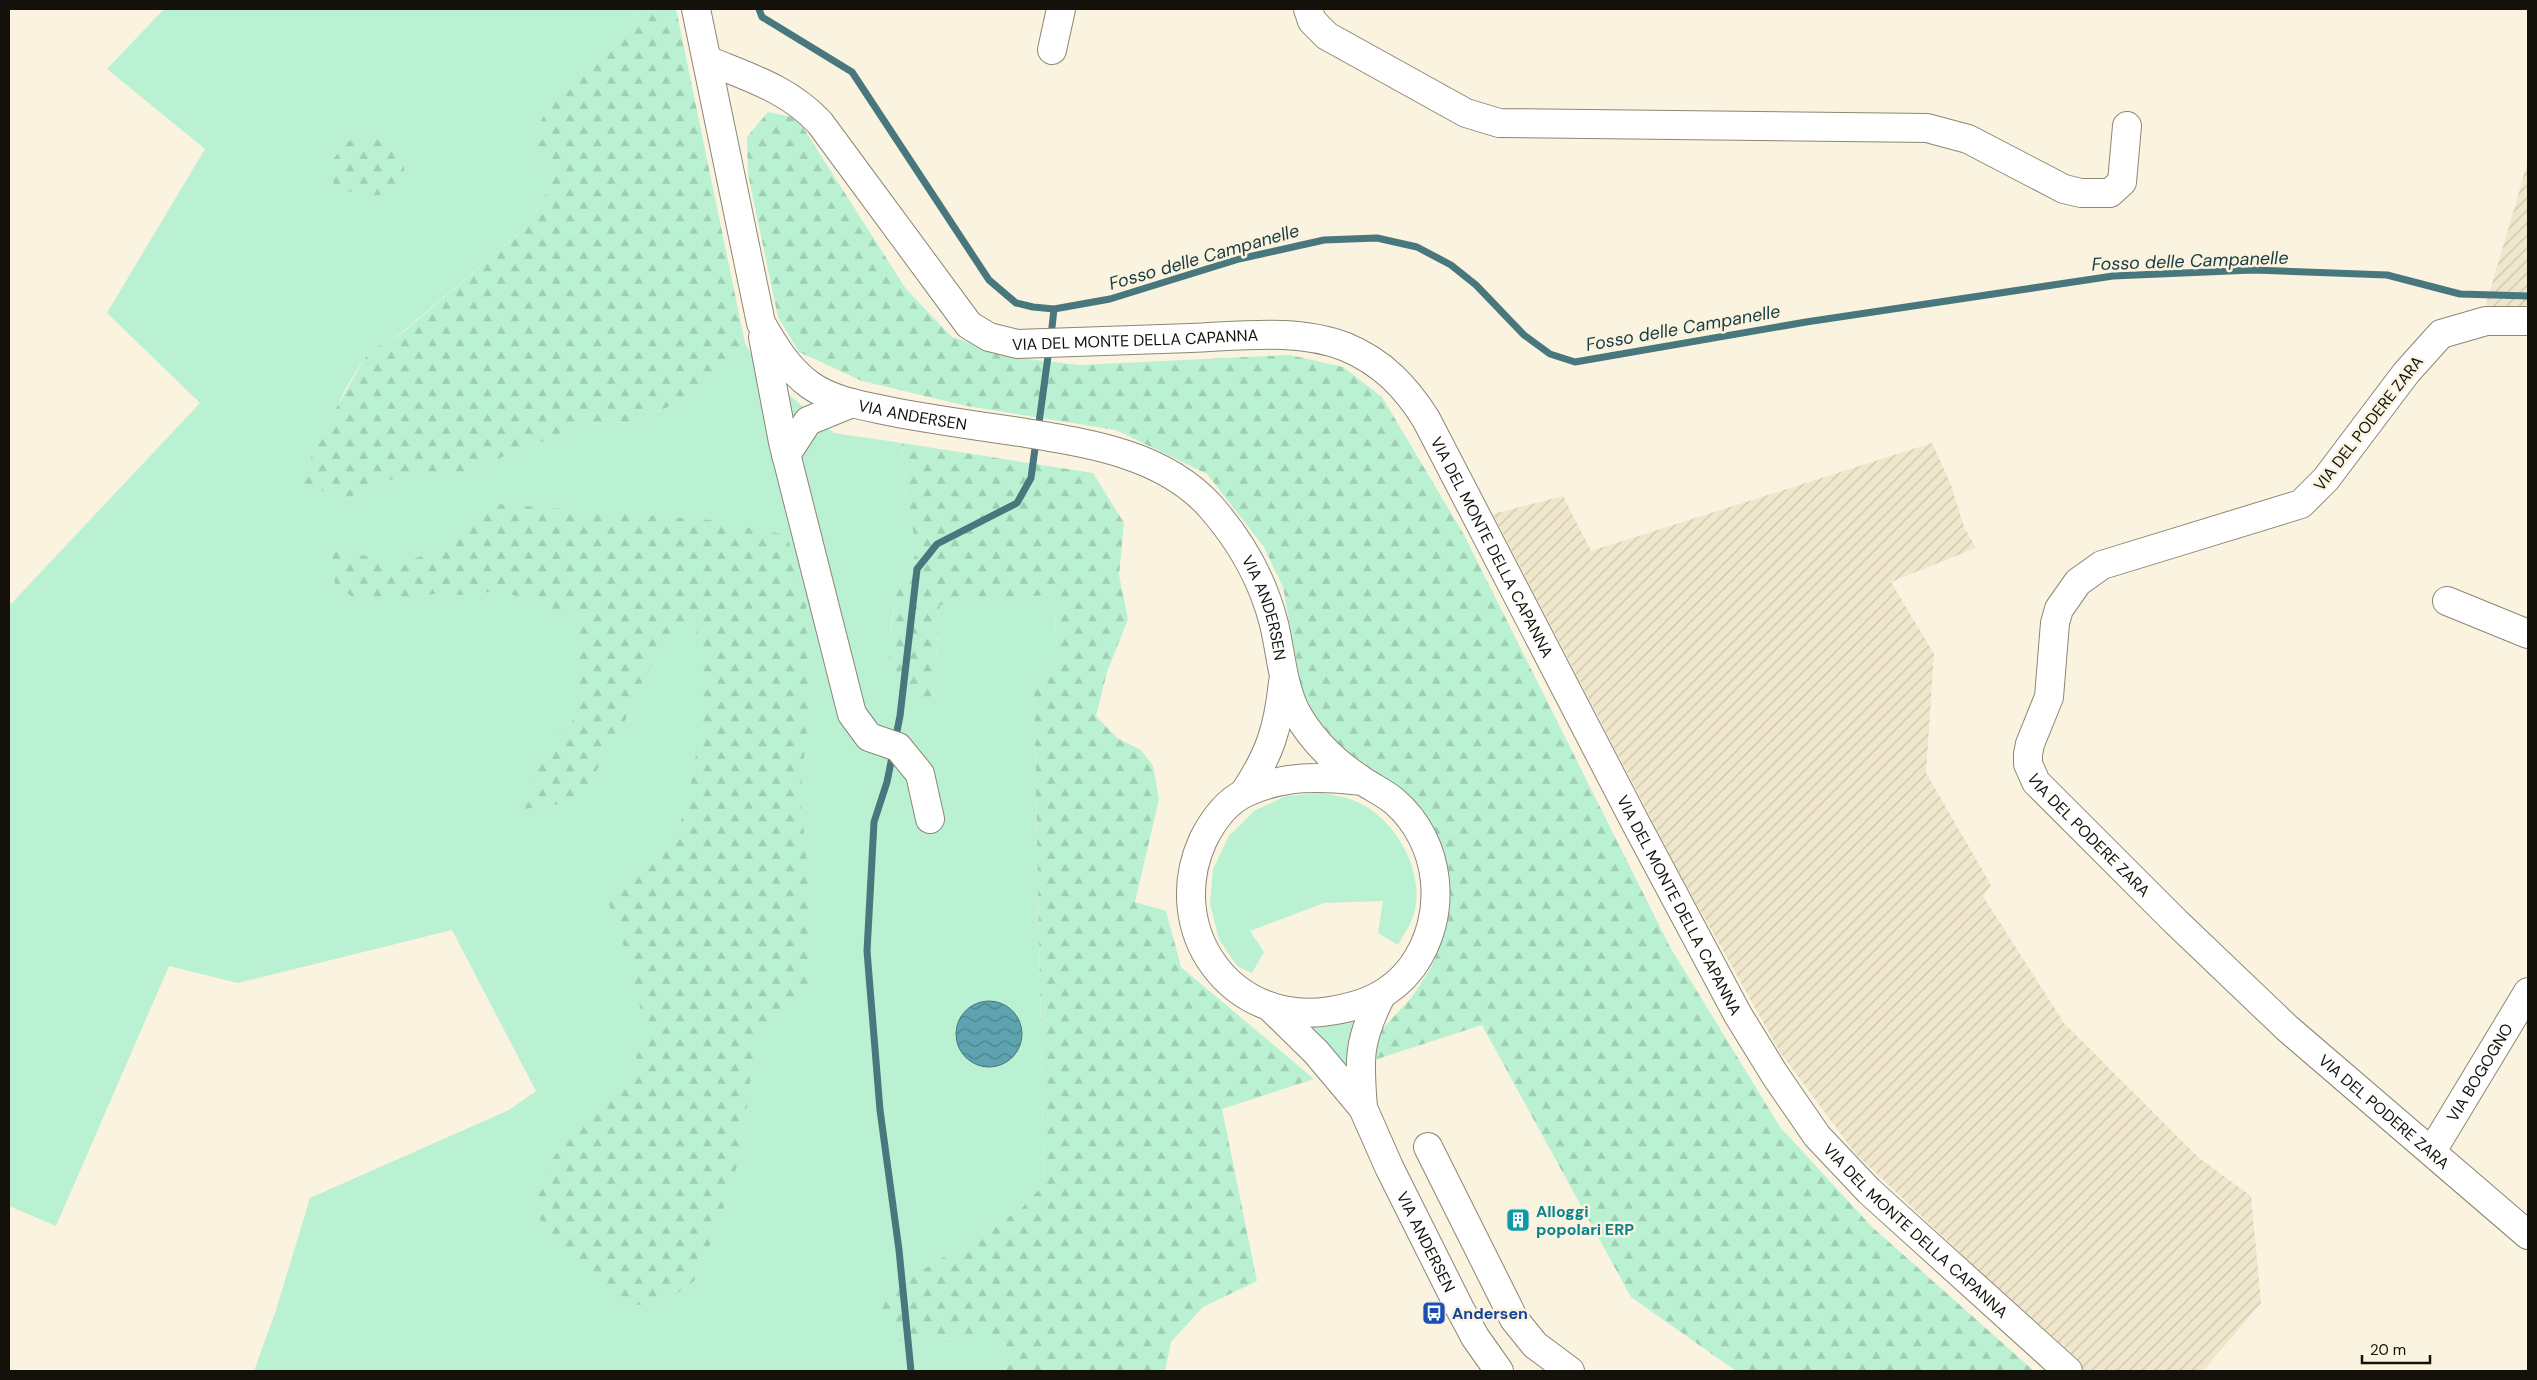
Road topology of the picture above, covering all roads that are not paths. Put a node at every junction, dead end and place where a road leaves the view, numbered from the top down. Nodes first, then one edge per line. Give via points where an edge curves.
1 (696, 9) edge
2 (1061, 9) edge
3 (1308, 9) edge
4 (1052, 50) dead end
5 (707, 60) junction
6 (2127, 126) dead end
7 (2528, 321) edge
8 (761, 323) junction
9 (852, 403) junction
10 (786, 455) junction
11 (2447, 601) dead end
12 (2528, 634) edge
13 (1284, 678) junction
14 (1362, 781) junction
15 (1244, 793) junction
16 (930, 819) dead end
17 (2528, 992) edge
18 (1381, 996) junction
19 (1270, 1008) junction
20 (1362, 1108) junction
21 (1428, 1147) dead end
22 (2432, 1151) junction
23 (2528, 1235) edge
24 (1566, 1370) edge
25 (1499, 1371) edge
26 (2068, 1371) edge

1 - 5 street, VIA ANDERSEN
2 - 4 street
3 - 6 street via 1312,21 1327,36 1466,114 1499,123 1927,128 1968,139 2064,188 2081,193 2110,193 2122,182
5 - 8 street, VIA ANDERSEN
5 - 26 street, VIA DEL MONTE DELLA CAPANNA via 780,90 808,109 969,325 989,337 1017,344 1240,336 1312,338 1354,351 1384,369 1398,382 1426,419 1648,846 1738,1015 1775,1075 1817,1136 1863,1185
7 - 22 street, VIA DEL PODERE ZARA via 2486,321 2441,334 2406,373 2326,479 2300,504 2102,565 2088,573 2067,595 2059,609 2049,697 2028,754 2028,764 2036,782 2176,922 2287,1028
8 - 9 street, VIA ANDERSEN via 781,356 808,384
8 - 10 street
9 - 10 street via 808,421
9 - 13 street, VIA ANDERSEN via 1109,449 1144,461 1177,478 1207,503 1257,574 1274,624
10 - 16 street via 852,714 869,737 892,745 920,774
11 - 12 street
13 - 14 street, VIA ANDERSEN via 1293,705 1313,738
13 - 15 street, VIA ANDERSEN via 1272,742
14 - 15 street, VIA ANDERSEN via 1313,776
14 - 18 street, VIA ANDERSEN via 1394,801 1412,821 1431,857 1435,880 1435,911 1423,948 1400,982
15 - 19 street, VIA ANDERSEN via 1216,819 1198,851 1191,887 1192,916 1201,944 1224,978 1241,993
17 - 22 street, VIA BOGOGNO
18 - 19 street, VIA ANDERSEN via 1349,1008 1321,1012
18 - 20 street, VIA ANDERSEN via 1360,1047
19 - 20 street, VIA ANDERSEN via 1316,1052
20 - 25 street, VIA ANDERSEN via 1459,1307
21 - 24 street via 1514,1318 1535,1345
22 - 23 street, VIA DEL PODERE ZARA

